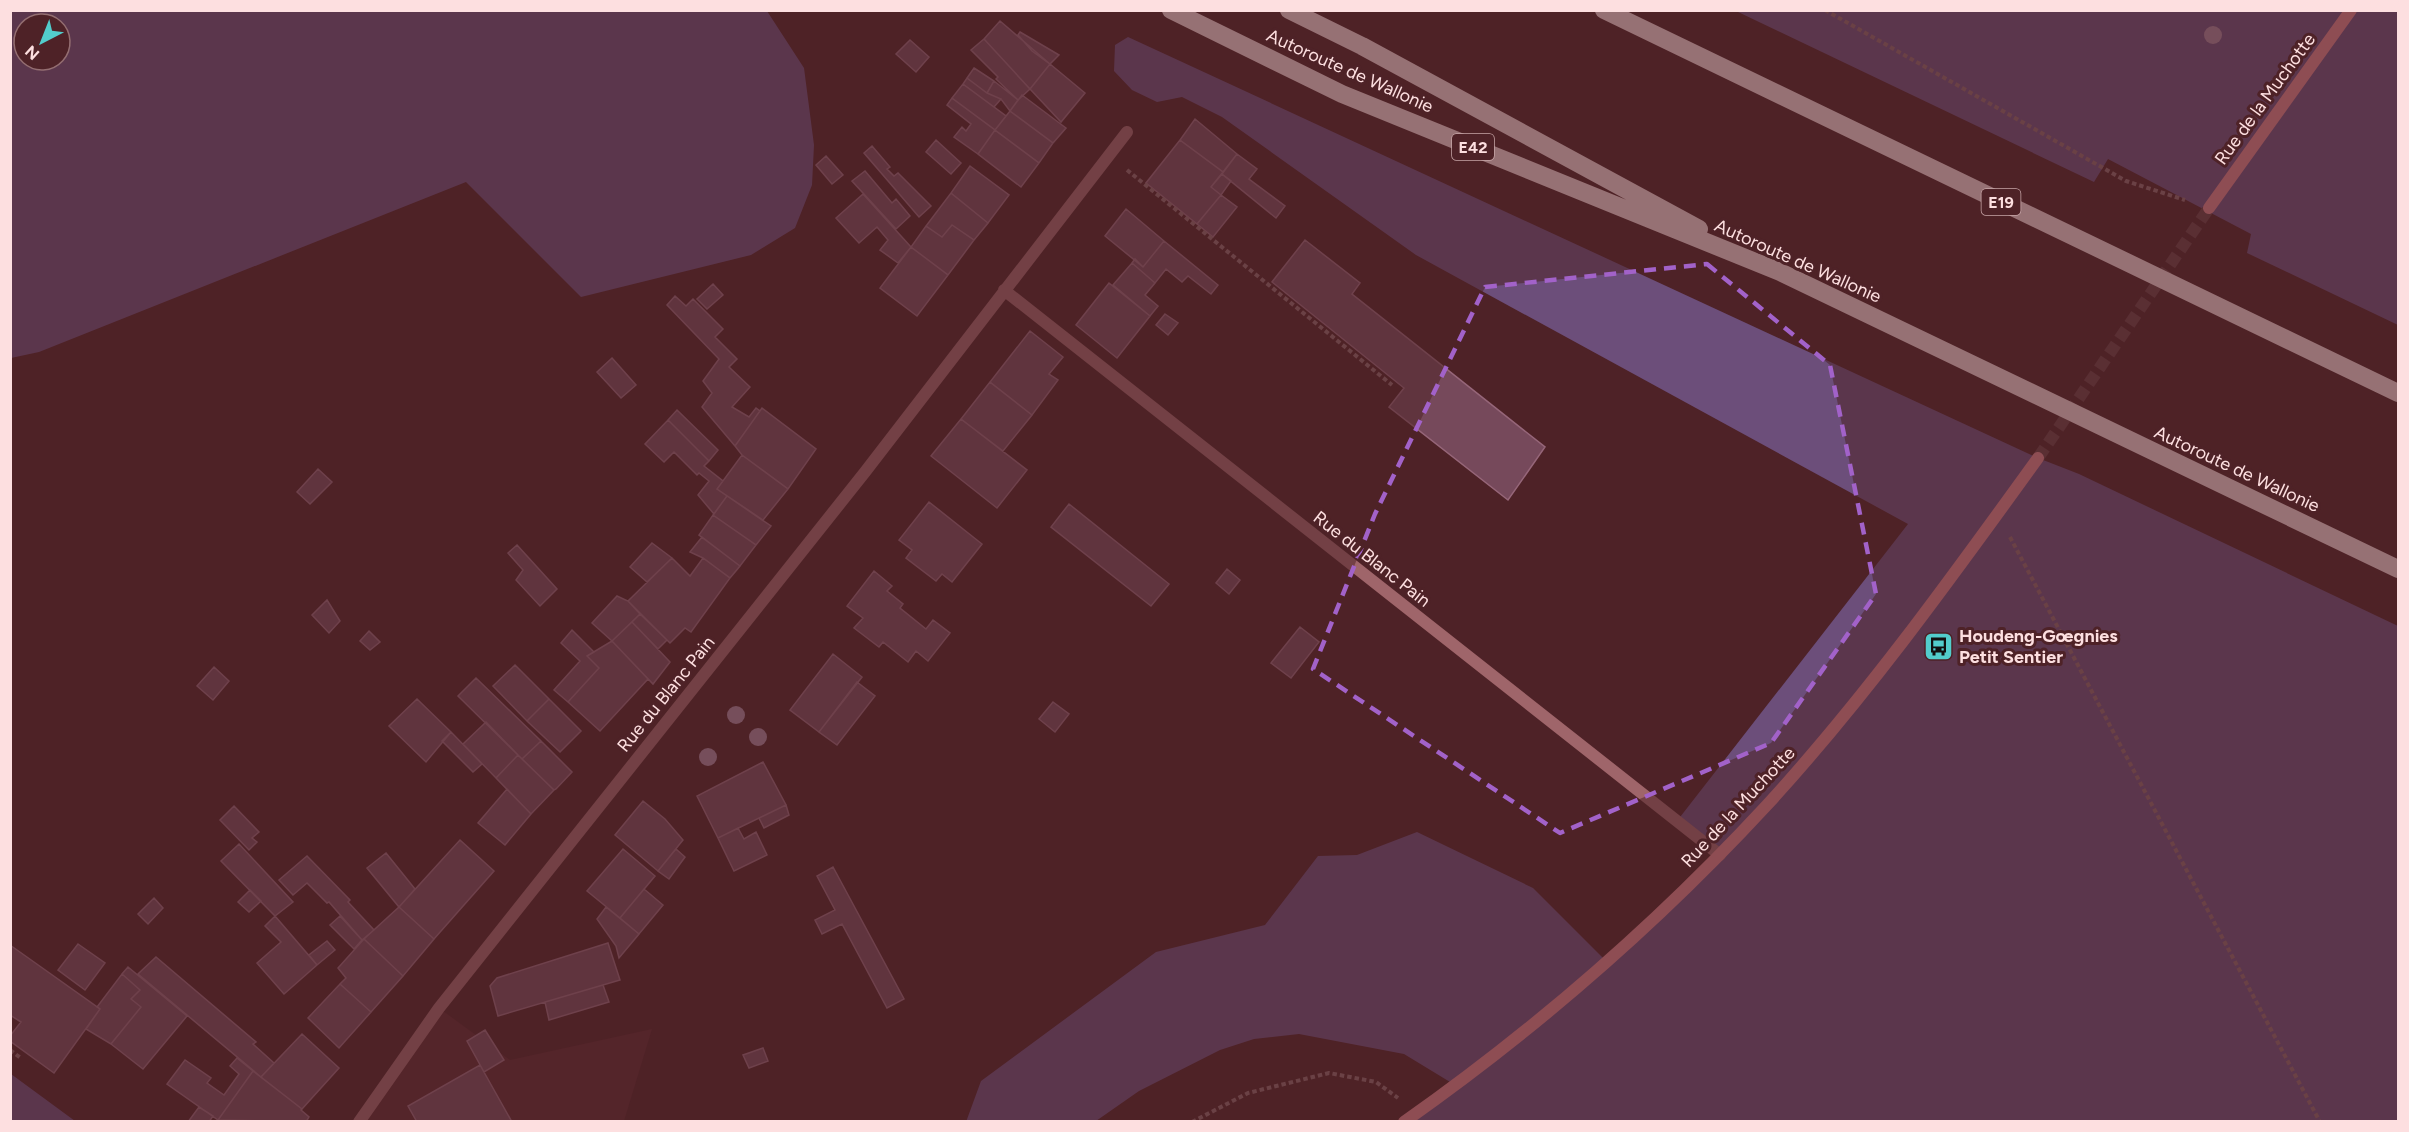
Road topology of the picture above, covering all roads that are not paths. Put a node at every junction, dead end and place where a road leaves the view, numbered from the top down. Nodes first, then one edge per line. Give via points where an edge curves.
1 (1171, 10) edge
2 (1289, 10) edge
3 (1604, 10) edge
4 (2351, 10) edge
5 (1127, 132) dead end
6 (2209, 208) tunnel mouth
7 (1780, 272) junction
8 (1004, 290) junction
9 (2398, 393) edge
10 (2038, 459) tunnel mouth
11 (2398, 569) edge
12 (1720, 855) junction
13 (359, 1122) edge
14 (1404, 1122) edge

1 - 7 highway, Autoroute de Wallonie / E42 via 1342,93
2 - 7 highway
3 - 9 highway, E19
4 - 6 street, Rue de la Muchotte
5 - 8 street, Rue du Blanc Pain
7 - 11 highway, Autoroute de Wallonie
8 - 12 street, Rue du Blanc Pain
8 - 13 street, Rue du Blanc Pain via 865,472 439,1008
10 - 12 street, Rue de la Muchotte via 1958,570 1850,708
12 - 14 street, Rue de la Muchotte via 1608,963

